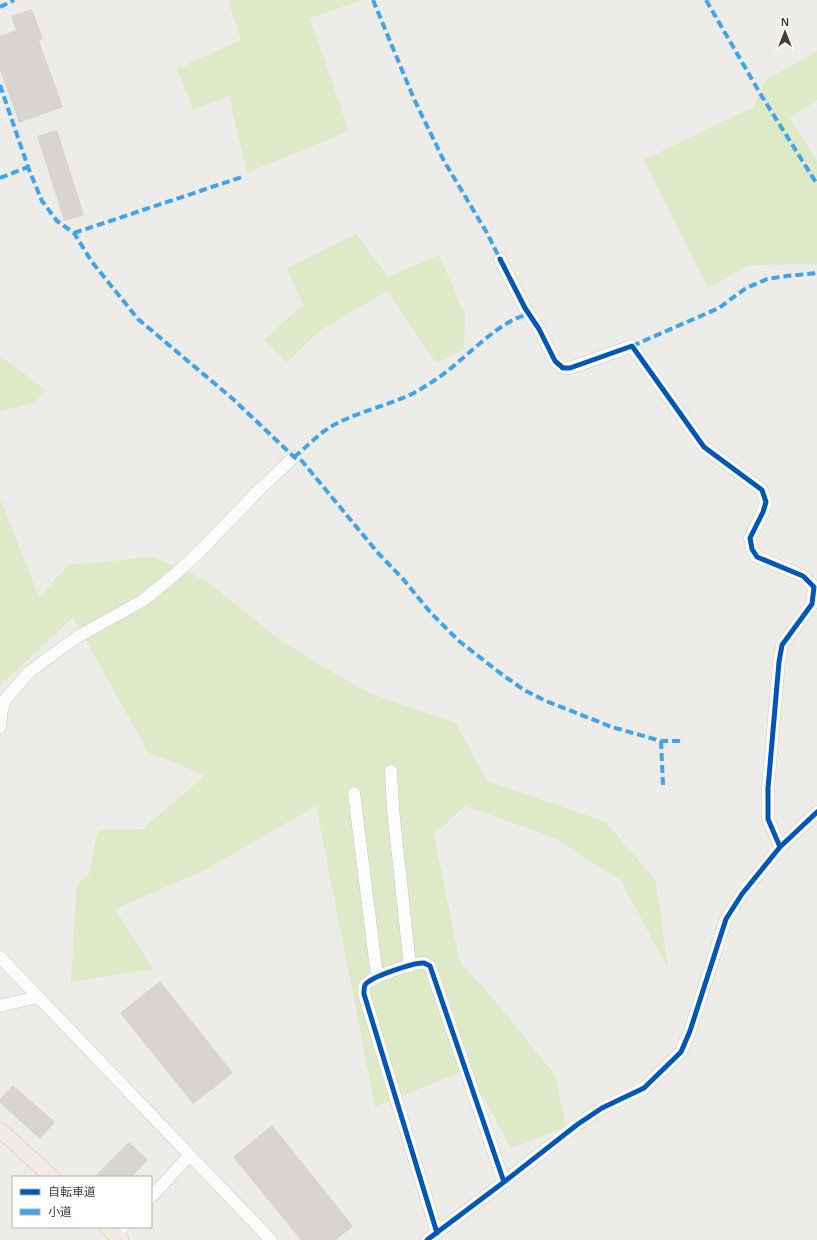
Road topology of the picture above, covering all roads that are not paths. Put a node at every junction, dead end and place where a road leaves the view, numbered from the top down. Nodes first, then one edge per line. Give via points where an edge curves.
1 (500, 259) dead end
2 (294, 457) dead end
3 (0, 727) edge
4 (391, 771) dead end
5 (354, 793) dead end
6 (817, 812) edge
7 (780, 847) junction
8 (0, 957) edge
9 (410, 966) junction
10 (377, 976) junction
11 (37, 997) junction
12 (0, 1006) edge
13 (0, 1130) edge
14 (189, 1156) junction
15 (51, 1176) edge
16 (504, 1182) junction
17 (152, 1196) edge
18 (432, 1237) edge
19 (271, 1240) edge

1 - 7 street via 555,361 563,368 570,368 632,346 704,447 762,490 766,502 750,538 752,549 757,556 803,576 814,587 812,604 782,645 779,662 768,788 768,819
2 - 3 street via 173,576 142,601 77,637 29,672 5,700
4 - 9 street
5 - 10 street
6 - 7 street
7 - 16 street via 742,894 726,919 681,1052 644,1088 602,1108 578,1124
8 - 11 street
9 - 10 street
9 - 16 street via 424,963 430,966
10 - 18 street via 365,986 364,994
11 - 12 street
11 - 14 street
13 - 15 main road
14 - 17 street
14 - 19 street
16 - 18 street

